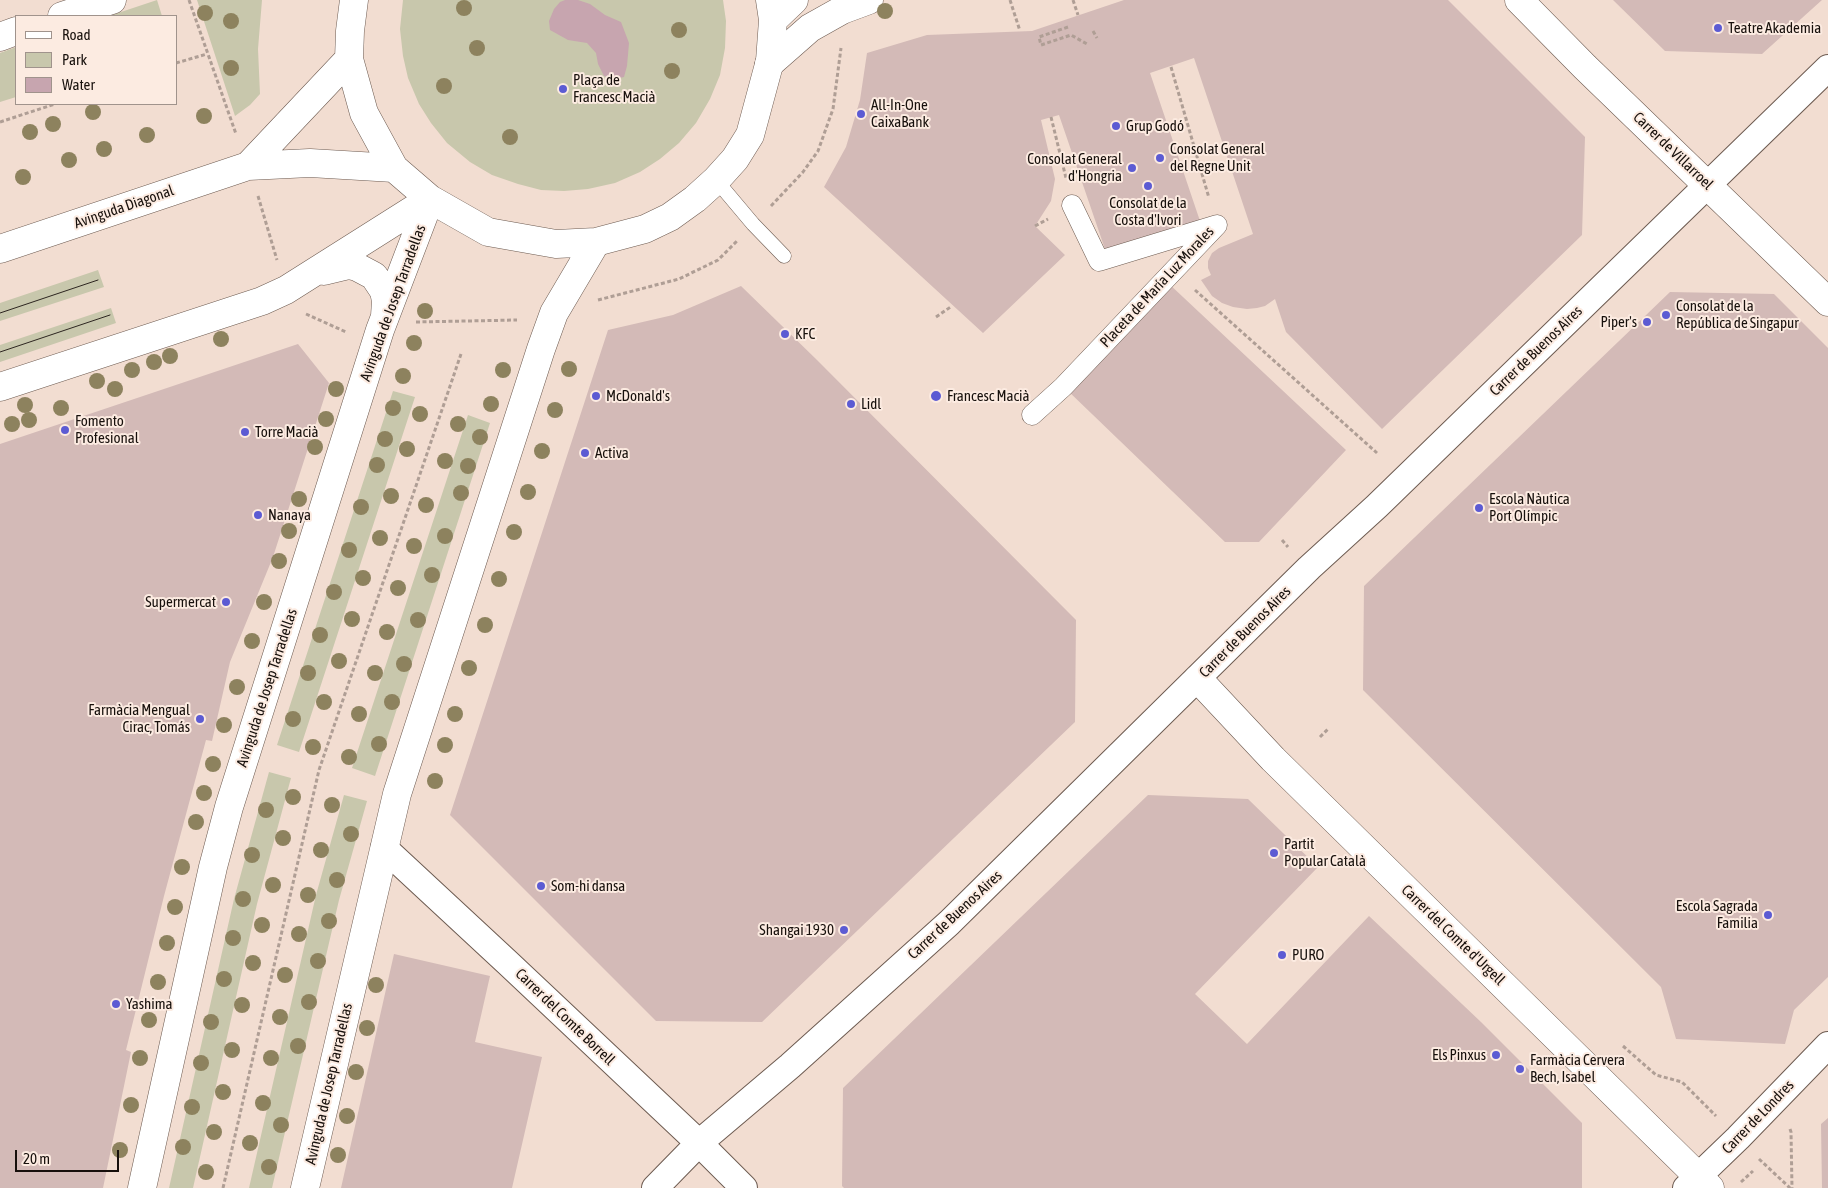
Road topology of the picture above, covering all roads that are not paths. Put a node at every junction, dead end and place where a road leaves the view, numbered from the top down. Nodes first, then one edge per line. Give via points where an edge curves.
1 (112, 0) edge
2 (354, 0) edge
3 (794, 0) edge
4 (869, 0) edge
5 (1519, 0) edge
6 (772, 10) edge
7 (65, 15) edge
8 (15, 31) edge
9 (0, 37) edge
10 (350, 59) junction
11 (769, 64) junction
12 (1828, 68) edge
13 (248, 166) junction
14 (394, 168) junction
15 (716, 180) junction
16 (1708, 185) junction
17 (430, 199) junction
18 (1072, 205) dead end
19 (596, 242) junction
20 (0, 249) edge
21 (784, 256) dead end
22 (312, 275) junction
23 (1828, 302) edge
24 (385, 317) junction
25 (0, 387) edge
26 (1032, 415) dead end
27 (1198, 679) junction
28 (384, 848) junction
29 (1828, 1045) edge
30 (699, 1143) junction
31 (1698, 1184) edge
32 (142, 1188) edge
33 (305, 1188) edge
34 (655, 1188) edge
35 (744, 1188) edge

1 - 7 main road
2 - 10 main road
3 - 6 main road
4 - 11 main road via 842,10 810,28
5 - 16 main road, Carrer de Villarroel
6 - 11 main road
8 - 9 main road
10 - 13 main road, Avinguda Diagonal
10 - 14 main road via 364,113
11 - 15 main road via 750,134 735,159
12 - 16 street, Carrer de Buenos Aires
13 - 14 main road, Avinguda Diagonal via 310,163
13 - 20 main road, Avinguda Diagonal
14 - 17 main road
15 - 19 main road via 670,217 645,229
15 - 21 lane
16 - 23 main road, Carrer de Villarroel
16 - 27 street, Carrer de Buenos Aires via 1309,568
17 - 19 main road via 488,232 556,244
17 - 22 main road
17 - 24 main road, Avinguda de Josep Tarradellas
18 - 26 street, Placeta de María Luz Morales via 1099,261 1217,225 1063,387
19 - 28 main road, Avinguda de Josep Tarradellas via 554,313 541,349 397,794
22 - 24 main road via 350,265 366,271 374,276 384,291
22 - 25 main road via 262,301
24 - 32 main road, Avinguda de Josep Tarradellas via 229,807
27 - 30 street, Carrer de Buenos Aires via 949,923
27 - 31 main road, Carrer del Comte d'Urgell via 1273,759
28 - 30 street, Carrer del Comte Borrell
28 - 33 main road, Avinguda de Josep Tarradellas
29 - 31 street, Carrer de Londres
30 - 34 street, Carrer de Buenos Aires
30 - 35 street, Carrer del Comte Borrell

